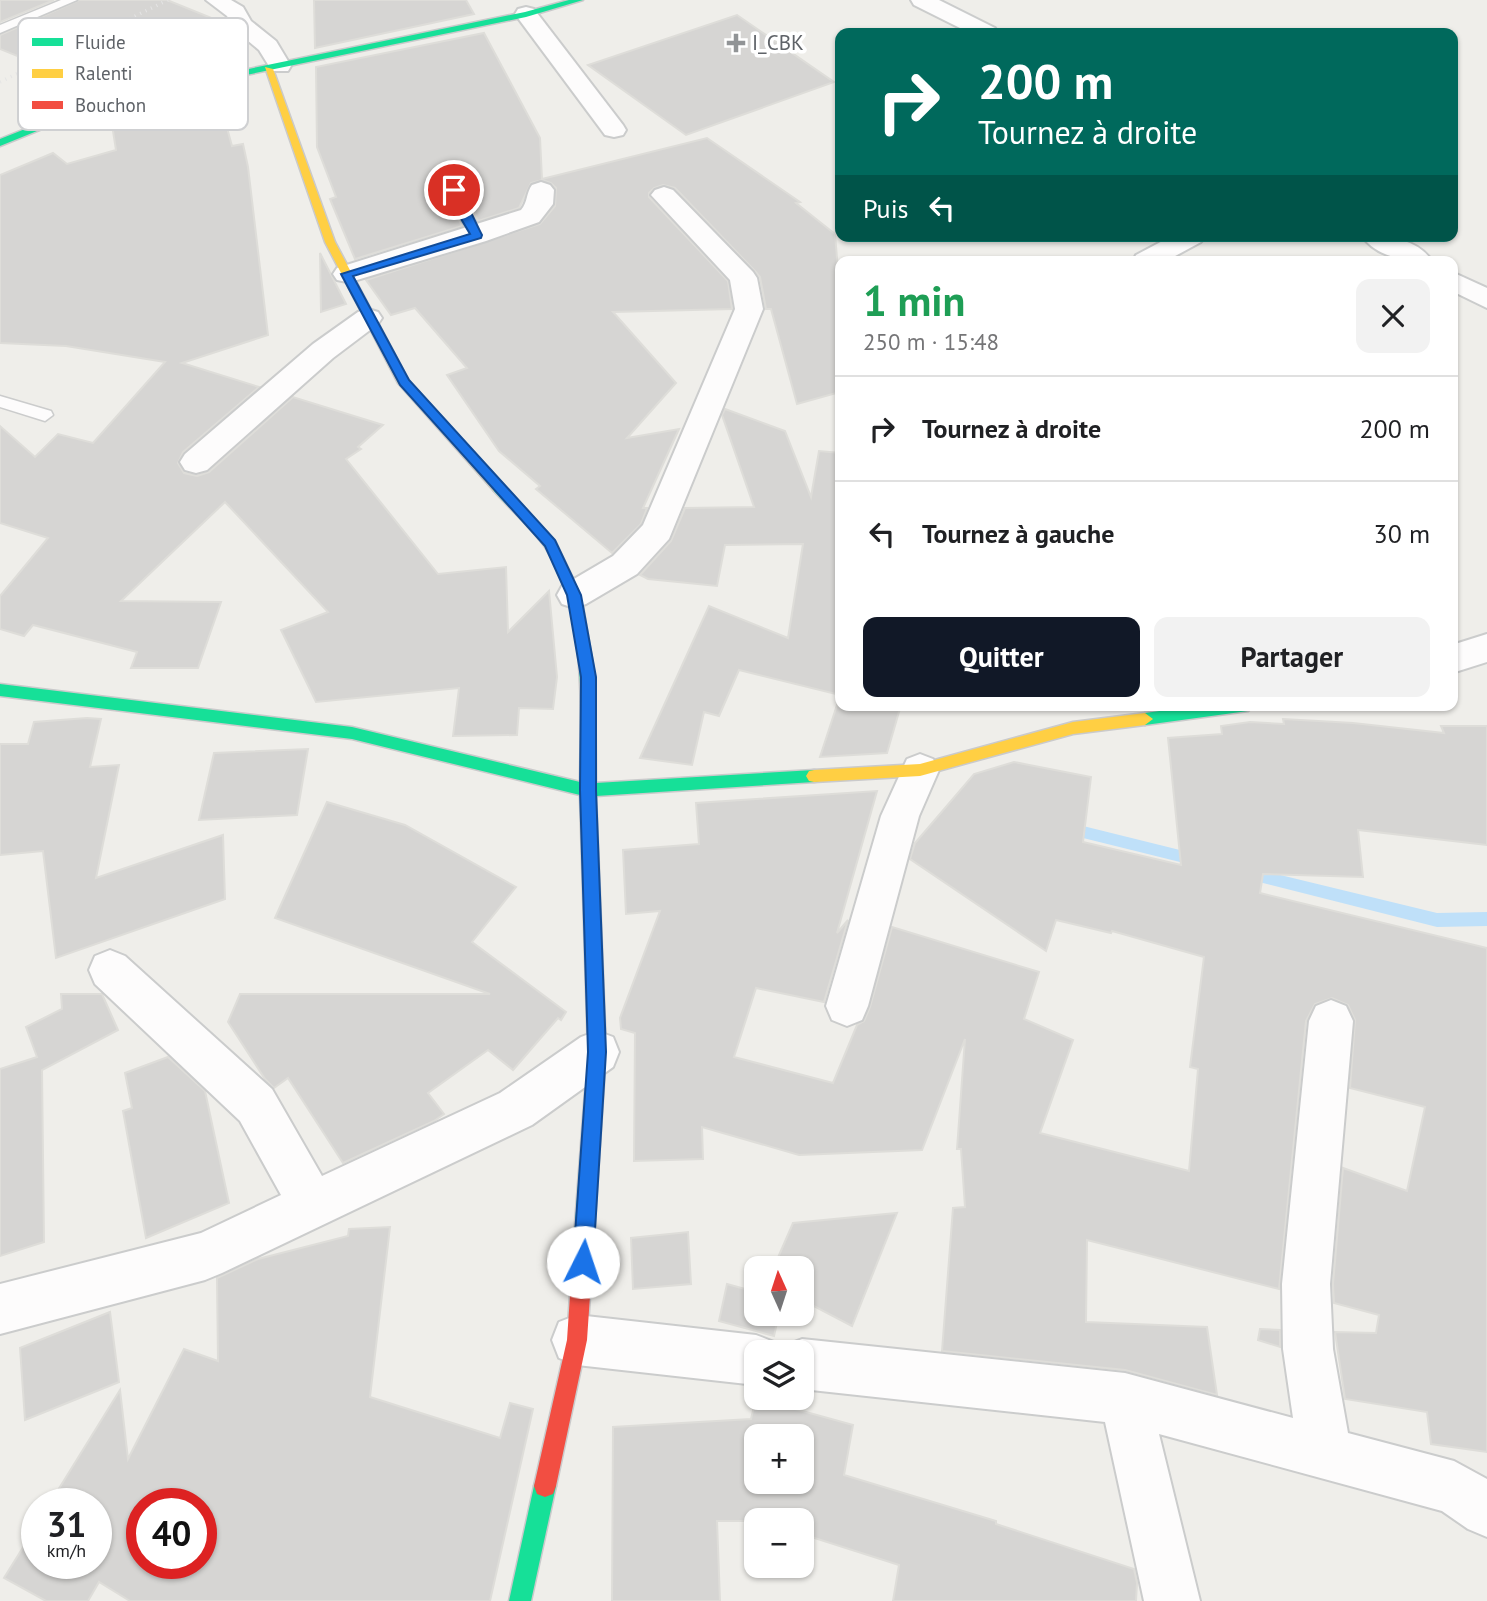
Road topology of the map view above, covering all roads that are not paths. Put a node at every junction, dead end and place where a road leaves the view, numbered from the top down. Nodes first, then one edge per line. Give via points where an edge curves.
1 (71, 0) edge
2 (217, 0) edge
3 (579, 0) edge
4 (922, 0) edge
5 (526, 14) junction
6 (27, 18) edge
7 (239, 18) edge
8 (18, 22) edge
9 (977, 28) edge
10 (0, 29) edge
11 (248, 29) edge
12 (274, 68) junction
13 (248, 73) edge
14 (32, 130) edge
15 (614, 130) dead end
16 (0, 143) edge
17 (446, 169) dead end
18 (541, 190) dead end
19 (664, 195) dead end
20 (477, 235) junction
21 (1181, 242) edge
22 (1386, 242) edge
23 (1155, 256) edge
24 (1410, 256) edge
25 (347, 274) junction
26 (1458, 283) edge
27 (1487, 299) edge
28 (368, 318) junction
29 (0, 401) edge
30 (45, 415) dead end
31 (196, 462) dead end
32 (574, 595) junction
33 (1487, 648) edge
34 (1458, 657) edge
35 (0, 690) edge
36 (1202, 711) edge
37 (920, 770) junction
38 (588, 790) junction
39 (110, 970) dead end
40 (847, 1006) dead end
41 (1331, 1021) dead end
42 (597, 1052) junction
43 (312, 1204) junction
44 (0, 1309) edge
45 (577, 1340) junction
46 (744, 1359) edge
47 (814, 1365) edge
48 (1125, 1399) junction
49 (1325, 1454) junction
50 (1487, 1510) edge
51 (520, 1601) edge
52 (1172, 1601) edge

1 - 6 lane
2 - 7 street
3 - 5 street
4 - 9 street
5 - 12 street
5 - 15 street
8 - 10 lane
11 - 12 street via 268,46
12 - 13 street
12 - 25 street via 330,242
14 - 16 street
17 - 20 lane
18 - 20 street via 540,204 530,216
19 - 32 street via 743,278 748,309 657,531 625,565
20 - 25 street
21 - 23 street
22 - 24 street
25 - 28 street
26 - 27 street
28 - 31 street via 323,351
28 - 32 street via 404,383 550,544
29 - 30 lane
32 - 38 street via 588,677
33 - 34 street
35 - 38 street via 352,733
36 - 37 street via 1073,728
37 - 38 street
37 - 40 street via 900,816
38 - 42 street
39 - 43 street via 256,1105
41 - 49 street via 1306,1284 1308,1349
42 - 43 street via 516,1109
42 - 45 street
43 - 44 street via 205,1256
45 - 46 street
45 - 51 street
47 - 48 street
48 - 49 street
48 - 52 street
49 - 50 street via 1454,1489

